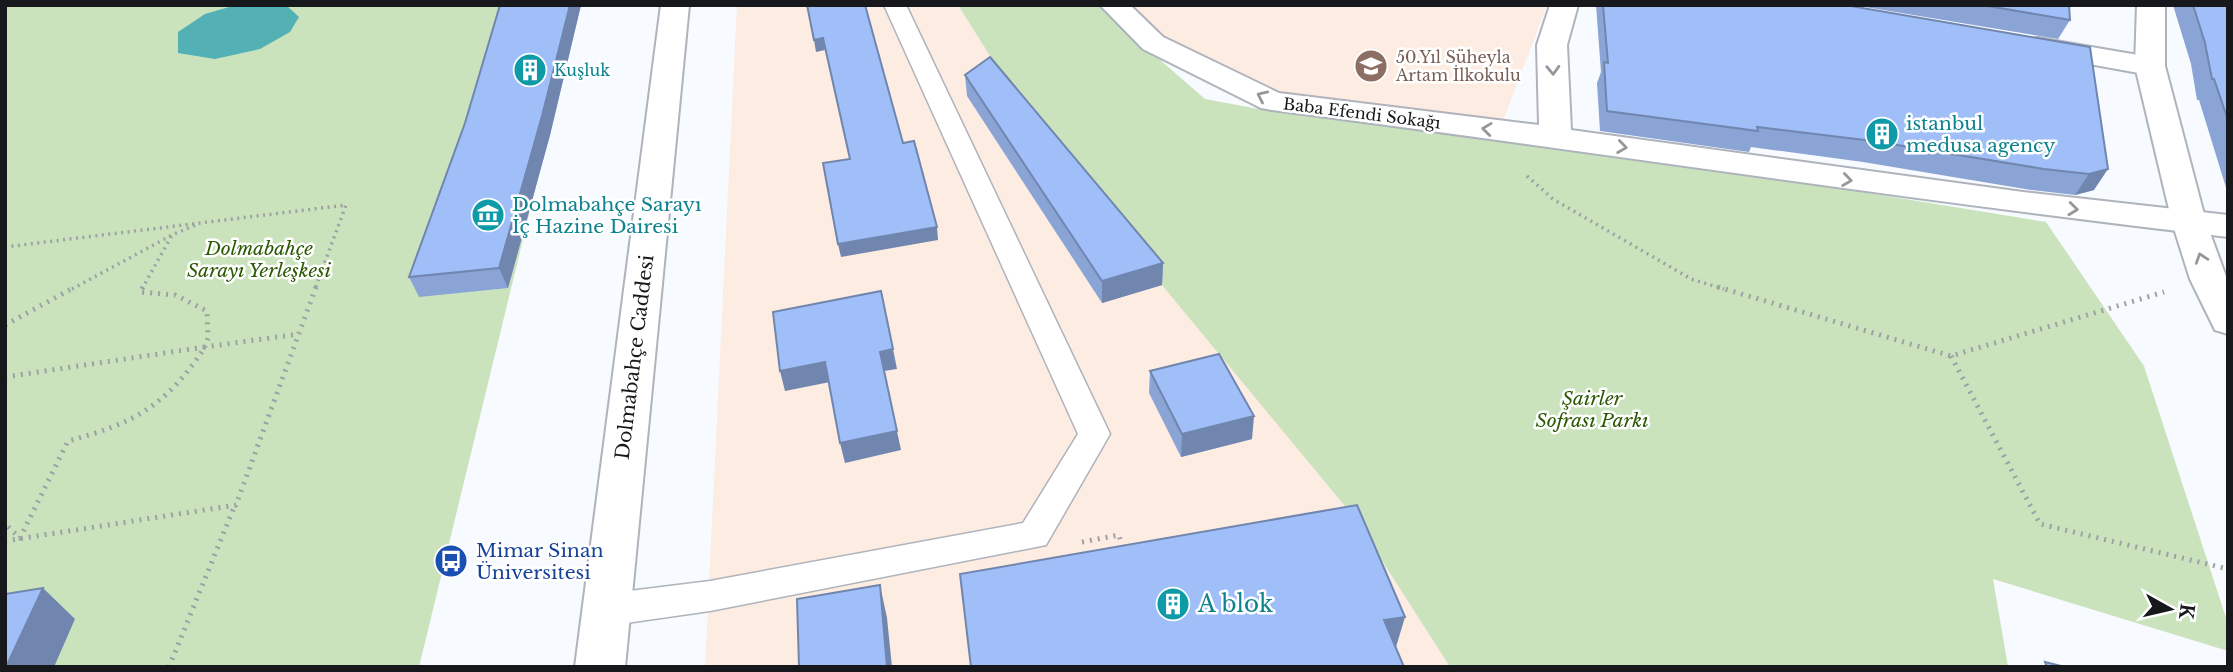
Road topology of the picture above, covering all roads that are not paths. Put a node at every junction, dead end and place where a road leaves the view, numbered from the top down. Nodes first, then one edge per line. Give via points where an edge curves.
1 (675, 5) edge
2 (895, 5) edge
3 (1114, 5) edge
4 (1564, 5) edge
5 (2151, 5) edge
6 (2013, 43) edge
7 (2150, 65) junction
8 (1555, 137) junction
9 (2189, 222) junction
10 (2228, 226) edge
11 (2228, 321) edge
12 (605, 610) junction
13 (600, 667) edge

1 - 12 street, Dolmabahçe Caddesi
2 - 12 lane via 1094,434 1034,535 710,596
8 -> 3 street, Baba Efendi Sokağı via 1272,101 1153,43
4 -> 8 street via 1552,45
5 - 7 street
6 - 7 street
7 - 9 street
8 -> 9 street, Baba Efendi Sokağı via 1829,178
9 - 10 street, Baba Efendi Sokağı
11 -> 9 street
12 - 13 street, Dolmabahçe Caddesi

